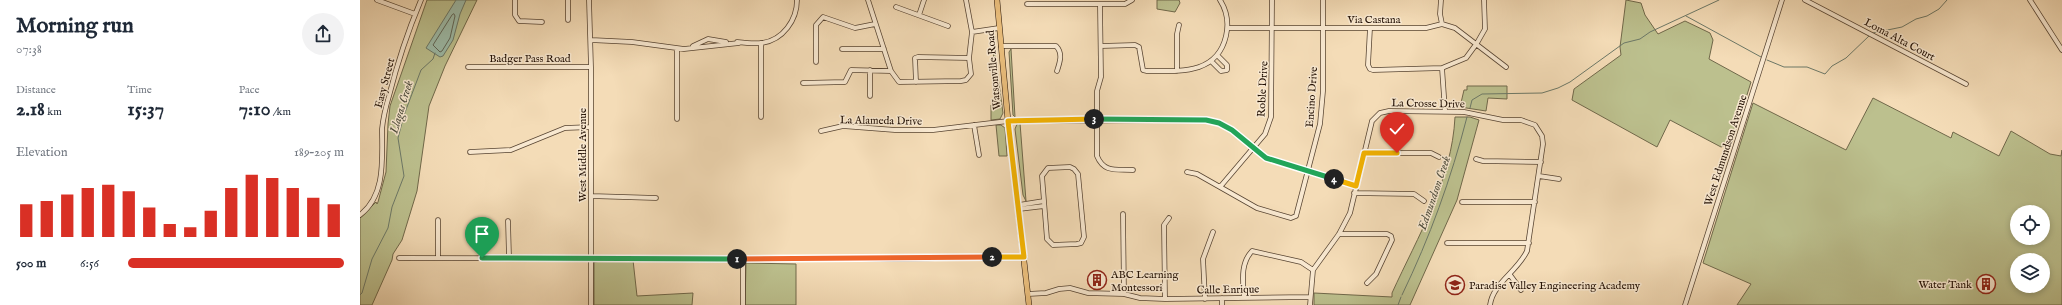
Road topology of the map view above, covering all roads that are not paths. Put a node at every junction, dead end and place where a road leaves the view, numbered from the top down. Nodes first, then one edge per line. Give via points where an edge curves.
1 (377, 0) edge
2 (421, 0) edge
3 (515, 0) edge
4 (568, 0) edge
5 (589, 0) edge
6 (592, 0) edge
7 (797, 0) edge
8 (868, 0) edge
9 (924, 0) edge
10 (966, 0) edge
11 (997, 0) edge
12 (1132, 0) edge
13 (1220, 0) edge
14 (1272, 0) edge
15 (1323, 0) edge
16 (1441, 0) edge
17 (1484, 0) edge
18 (1782, 0) edge
19 (1804, 0) edge
20 (2030, 0) edge
21 (1027, 4) dead end
22 (1100, 5) junction
23 (590, 6) junction
24 (896, 7) dead end
25 (415, 14) junction
26 (919, 15) junction
27 (568, 20) dead end
28 (542, 22) dead end
29 (875, 24) junction
30 (1442, 24) junction
31 (1179, 25) dead end
32 (948, 26) dead end
33 (1272, 27) junction
34 (1322, 27) junction
35 (1000, 28) junction
36 (1228, 28) junction
37 (1370, 28) junction
38 (972, 32) junction
39 (591, 40) junction
40 (761, 43) junction
41 (1477, 43) junction
42 (1001, 46) junction
43 (1101, 46) junction
44 (677, 48) junction
45 (842, 49) dead end
46 (884, 50) junction
47 (2062, 50) edge
48 (1217, 55) junction
49 (969, 58) junction
50 (1211, 61) junction
51 (816, 62) dead end
52 (468, 67) dead end
53 (591, 67) junction
54 (1506, 67) dead end
55 (1442, 68) junction
56 (870, 70) junction
57 (891, 70) junction
58 (1057, 71) dead end
59 (1177, 71) junction
60 (916, 82) junction
61 (803, 83) dead end
62 (1966, 84) dead end
63 (870, 96) dead end
64 (1445, 111) junction
65 (761, 117) dead end
66 (677, 119) dead end
67 (1097, 119) junction
68 (1008, 121) junction
69 (974, 125) junction
70 (591, 127) junction
71 (821, 131) dead end
72 (1253, 148) junction
73 (470, 152) dead end
74 (1364, 153) junction
75 (979, 155) dead end
76 (1439, 157) dead end
77 (1476, 159) dead end
78 (1541, 162) junction
79 (1132, 170) dead end
80 (1308, 171) junction
81 (1187, 172) dead end
82 (1539, 176) junction
83 (1559, 179) dead end
84 (1356, 186) junction
85 (1220, 187) junction
86 (1354, 193) junction
87 (591, 196) junction
88 (656, 198) dead end
89 (1044, 201) junction
90 (1424, 201) dead end
91 (1462, 202) dead end
92 (1535, 202) junction
93 (1044, 206) junction
94 (1019, 207) junction
95 (1123, 214) dead end
96 (360, 215) edge
97 (1169, 218) dead end
98 (438, 220) dead end
99 (508, 221) dead end
100 (1213, 232) dead end
101 (1339, 234) junction
102 (1529, 242) junction
103 (1447, 243) dead end
104 (509, 257) junction
105 (1024, 257) junction
106 (399, 258) dead end
107 (438, 258) junction
108 (743, 259) junction
109 (591, 260) junction
110 (1313, 270) junction
111 (1510, 275) junction
112 (1367, 283) dead end
113 (1522, 290) dead end
114 (1028, 294) junction
115 (1124, 294) junction
116 (1310, 297) junction
117 (1222, 298) junction
118 (1244, 298) junction
119 (1165, 299) junction
120 (1205, 299) junction
121 (591, 305) edge
122 (743, 305) edge
123 (1029, 305) edge
124 (1222, 305) edge
125 (1310, 305) edge
126 (1490, 305) edge
127 (1685, 305) edge

1 - 25 street
2 - 25 street, Easy Street
3 - 28 street via 515,15 519,21
4 - 27 street
5 - 23 street
6 - 23 street
7 - 40 street via 796,13 786,30
8 - 29 street
9 - 26 street
10 - 38 street
11 - 35 main road, Watsonville Road
12 - 22 street via 1125,4
13 - 36 street via 1227,15
14 - 33 street, Roble Drive
15 - 34 street, Encino Drive
16 - 30 street
17 - 41 street via 1485,28
18 - 127 street, West Edmundson Avenue
19 - 62 street, Loma Alta Court
20 - 47 street
21 - 22 street
22 - 43 street
23 - 39 street, West Middle Avenue
24 - 26 street
25 - 96 street, Easy Street via 388,97 382,128 383,155 378,189 373,201
26 - 32 street
29 - 46 street
29 - 51 street via 855,28 823,16 816,25
30 - 37 street, Via Castana via 1426,28
30 - 41 street via 1455,28
31 - 59 street
33 - 34 street, Via Castana
33 - 36 street, Via Castana
33 - 72 street, Roble Drive via 1271,117 1265,134
34 - 37 street, Via Castana
34 - 80 street, Encino Drive via 1323,91 1320,124
35 - 38 street
35 - 42 main road, Watsonville Road
36 - 48 street via 1224,45
37 - 55 street via 1370,69
38 - 49 street
39 - 44 street
39 - 53 street, West Middle Avenue
40 - 44 street via 708,39 689,48
40 - 65 street
41 - 54 street
41 - 55 street via 1466,58
42 - 58 street via 1056,46 1060,56
42 - 68 main road, Watsonville Road
43 - 59 street via 1135,45 1141,50 1143,70
43 - 67 street
44 - 66 street
45 - 46 street
46 - 57 street
48 - 50 street
48 - 50 street via 1227,65 1227,70 1221,71
49 - 60 street via 971,74 966,80
49 - 60 street via 915,58
50 - 59 street via 1191,70
52 - 53 street, Badger Pass Road
53 - 70 street, West Middle Avenue
55 - 64 street
56 - 57 street
56 - 61 street via 851,70 845,82
56 - 63 street
57 - 60 street via 899,82
64 - 74 street, La Crosse Drive via 1380,113 1372,120
64 - 78 street, La Crosse Drive via 1471,112 1503,120 1530,122 1542,136
67 - 68 street, La Alameda Drive
67 - 72 street, La Alameda Drive via 1206,120 1232,130
67 - 79 street via 1097,156 1101,164 1108,169
68 - 69 street, La Alameda Drive
68 - 94 main road, Watsonville Road
69 - 71 street, La Alameda Drive via 933,130 843,126
69 - 75 street
70 - 73 street via 565,128 511,150
70 - 87 street, West Middle Avenue
72 - 80 street, La Alameda Drive via 1266,158
72 - 85 street, Roble Drive
74 - 76 street via 1431,153
74 - 84 street, La Crosse Drive
77 - 78 street
78 - 82 street, La Crosse Drive
80 - 84 street, La Alameda Drive
80 - 85 street, Encino Drive via 1299,210 1296,216 1291,218 1257,208
81 - 85 street, Encino Drive via 1197,174
82 - 83 street
82 - 92 street, La Crosse Drive
84 - 86 street, La Crosse Drive
86 - 90 street via 1414,194
86 - 101 street, La Crosse Drive via 1350,213
87 - 88 street
87 - 109 street, West Middle Avenue
89 - 93 street
89 - 93 street via 1042,173 1048,168 1074,169 1078,174 1083,240 1078,244 1050,243 1047,239
89 - 94 street
91 - 92 street
92 - 102 street, La Crosse Drive
93 - 94 street
94 - 105 main road, Watsonville Road
95 - 115 street
97 - 119 street via 1164,225
98 - 107 street
99 - 104 street
100 - 120 street via 1203,259
101 - 110 street, La Crosse Drive
101 - 112 street via 1391,236 1392,240 1376,274
102 - 103 street
102 - 111 street, La Crosse Drive via 1524,259
104 - 107 street
104 - 109 street
105 - 108 street
105 - 114 main road, Watsonville Road
106 - 107 street
108 - 109 street
108 - 122 street
109 - 121 street, West Middle Avenue
110 - 116 street, La Crosse Drive
110 - 118 street via 1301,262 1252,250 1246,257 1243,270
111 - 113 street
111 - 126 street, La Crosse Drive via 1494,291
114 - 115 street, Calle Enrique via 1070,288 1088,293
114 - 123 main road, Watsonville Road
115 - 119 street, Calle Enrique via 1140,298
116 - 118 street, Calle Enrique
116 - 125 street, La Crosse Drive
117 - 118 street, Calle Enrique
117 - 120 street, Calle Enrique
117 - 124 street
119 - 120 street, Calle Enrique

